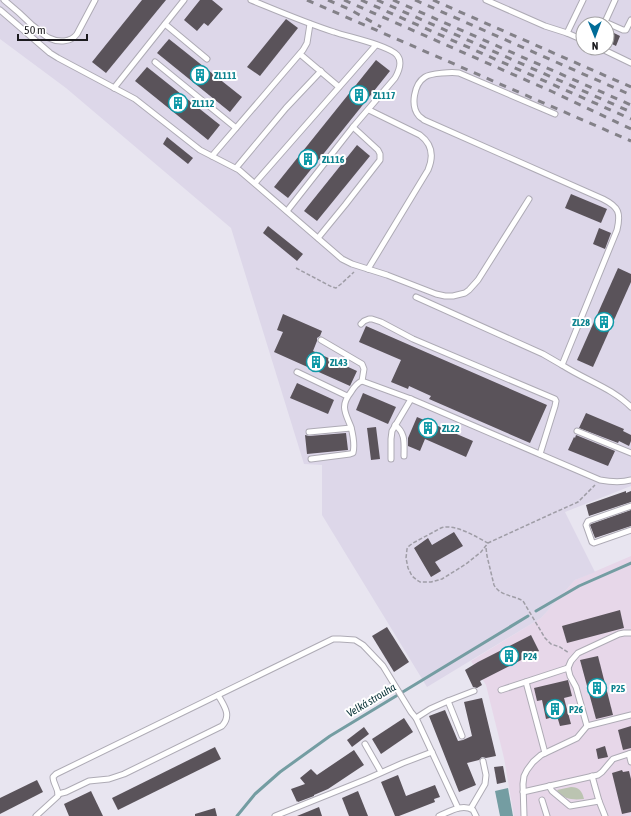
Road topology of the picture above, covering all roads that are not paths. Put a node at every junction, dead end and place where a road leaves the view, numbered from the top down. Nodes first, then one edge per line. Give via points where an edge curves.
1 (4, 0) edge
2 (95, 0) edge
3 (184, 0) edge
4 (251, 0) edge
5 (486, 0) edge
6 (583, 0) edge
7 (615, 0) edge
8 (0, 10) edge
9 (608, 16) edge
10 (631, 20) edge
11 (165, 24) junction
12 (310, 24) junction
13 (615, 26) edge
14 (567, 32) junction
15 (575, 36) edge
16 (376, 45) junction
17 (300, 54) junction
18 (615, 55) edge
19 (207, 59) dead end
20 (155, 62) dead end
21 (631, 63) edge
22 (321, 71) junction
23 (339, 87) junction
24 (114, 88) junction
25 (369, 110) junction
26 (555, 114) dead end
27 (353, 127) junction
28 (236, 128) junction
29 (212, 156) junction
30 (236, 168) junction
31 (254, 183) junction
32 (529, 199) dead end
33 (286, 211) junction
34 (318, 238) junction
35 (368, 269) junction
36 (416, 297) dead end
37 (361, 324) dead end
38 (321, 340) dead end
39 (562, 365) junction
40 (297, 372) dead end
41 (362, 381) junction
42 (348, 396) junction
43 (411, 399) junction
44 (631, 407) edge
45 (395, 425) junction
46 (351, 428) junction
47 (577, 431) dead end
48 (308, 432) dead end
49 (631, 453) edge
50 (540, 454) junction
51 (404, 456) dead end
52 (311, 459) dead end
53 (391, 459) dead end
54 (631, 480) edge
55 (631, 506) edge
56 (631, 530) edge
57 (631, 633) edge
58 (568, 668) junction
59 (526, 682) junction
60 (502, 690) dead end
61 (474, 691) dead end
62 (218, 695) junction
63 (448, 701) junction
64 (631, 715) edge
65 (416, 718) junction
66 (587, 726) junction
67 (462, 736) dead end
68 (365, 744) dead end
69 (432, 752) junction
70 (545, 753) junction
71 (630, 754) edge
72 (483, 761) dead end
73 (631, 762) edge
74 (381, 772) junction
75 (592, 776) junction
76 (549, 786) junction
77 (523, 792) junction
78 (58, 794) junction
79 (542, 800) dead end
80 (599, 801) junction
81 (458, 808) junction
82 (471, 808) junction
83 (36, 816) edge
84 (276, 816) edge
85 (439, 816) edge
86 (476, 816) edge
87 (524, 816) edge
88 (547, 816) edge
89 (605, 816) edge

1 - 2 lane via 45,35 61,42 75,37
3 - 11 lane
4 - 12 lane
5 - 14 lane via 545,26
6 - 14 lane
7 - 9 lane
8 - 24 lane via 54,56
10 - 13 lane via 626,30
11 - 19 lane
11 - 24 lane
12 - 16 lane
12 - 17 lane via 307,43
14 - 15 lane
16 - 23 lane
16 - 25 lane via 396,55 400,66 395,78
17 - 22 lane
17 - 28 lane
18 - 21 lane
20 - 28 lane
22 - 23 lane
22 - 30 lane
23 - 31 lane
24 - 29 lane via 140,102 200,150
25 - 27 lane
25 - 35 lane via 426,139 432,156 428,170
26 - 39 lane via 454,72 425,77 415,91 414,97 416,112 424,120 603,199 613,204 618,212 618,230
27 - 33 lane
27 - 34 lane via 378,150 380,160
28 - 29 lane
29 - 30 lane
30 - 31 lane
31 - 33 lane
32 - 35 lane via 478,280 465,293 453,296 436,294
33 - 34 lane
34 - 35 lane via 342,259
36 - 39 lane
37 - 50 lane via 368,319 376,320 413,339 555,399
38 - 41 lane via 362,364
39 - 44 lane via 616,394
40 - 42 lane
41 - 42 lane
41 - 43 lane
42 - 46 lane via 344,410
43 - 45 lane
43 - 50 lane
45 - 51 lane via 402,433
45 - 53 lane via 391,435
46 - 48 lane
46 - 52 lane via 354,449 352,454
47 - 49 lane
50 - 54 lane via 600,480
55 - 56 lane via 588,521 586,525 594,543
57 - 58 lane via 619,634 581,651 574,656
58 - 59 lane
58 - 66 lane
59 - 60 lane
59 - 70 lane
61 - 63 lane
62 - 65 lane via 335,639 355,640 377,658
62 - 78 lane via 56,774 53,780
62 - 78 lane via 227,715 222,726 119,776 89,781
63 - 65 lane
63 - 67 lane
64 - 66 lane
65 - 69 lane
66 - 70 lane via 577,738
68 - 74 lane
69 - 74 lane
69 - 81 lane
70 - 77 lane via 527,770
71 - 73 lane
71 - 75 lane via 613,759 600,774
72 - 82 lane via 485,784
74 - 84 lane
75 - 76 lane
75 - 80 lane
76 - 77 lane
76 - 80 lane via 570,806
77 - 87 lane
78 - 83 lane
79 - 88 lane
80 - 89 lane
81 - 82 lane
81 - 85 lane
82 - 86 lane

